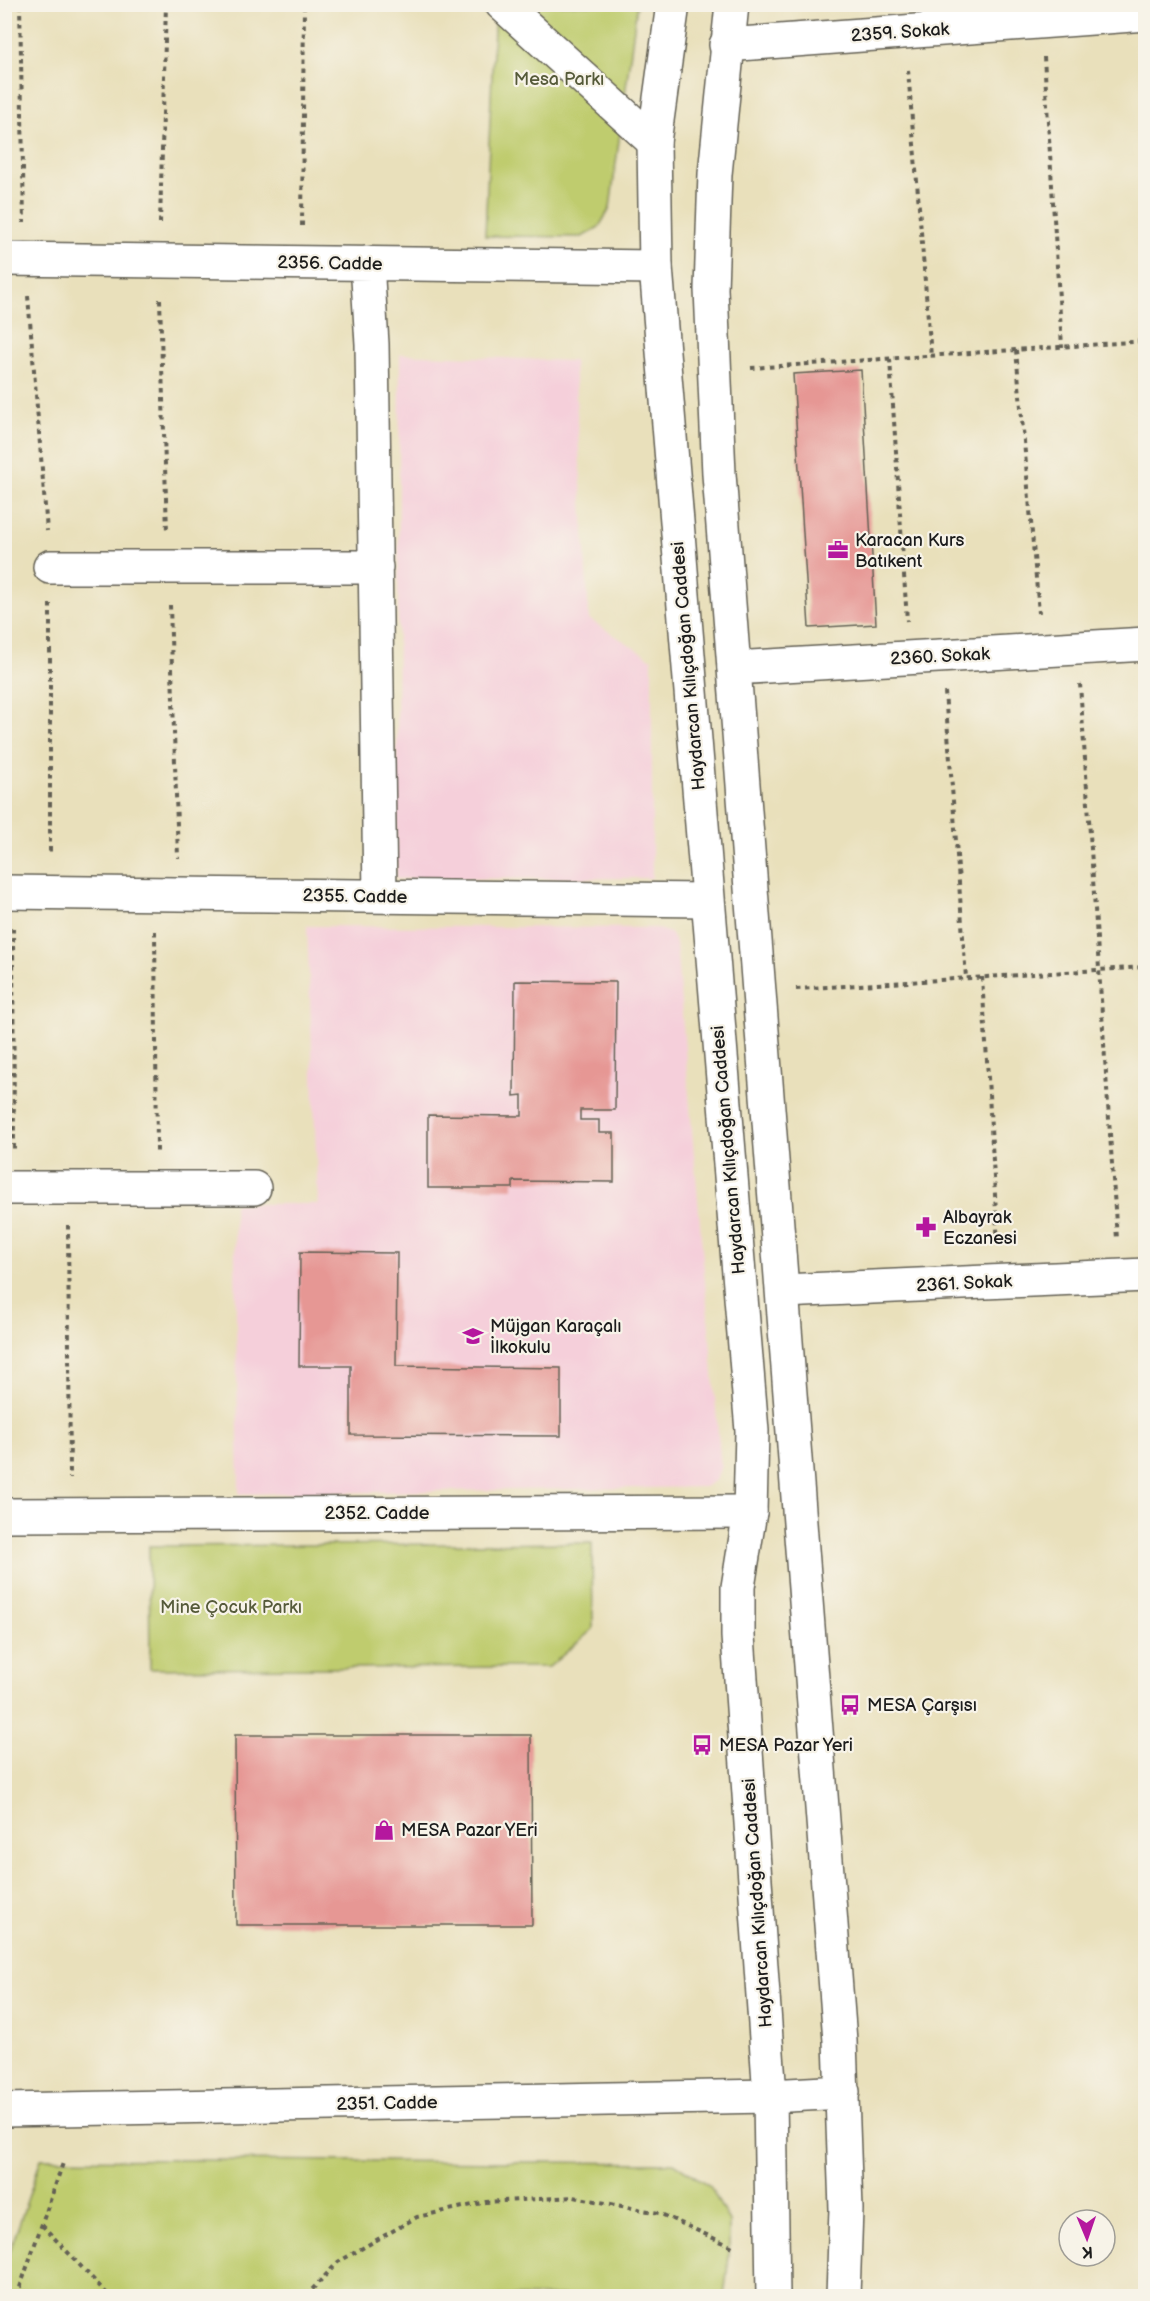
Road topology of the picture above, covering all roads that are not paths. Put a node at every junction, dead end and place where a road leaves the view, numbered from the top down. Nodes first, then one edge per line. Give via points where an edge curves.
1 (502, 4) edge
2 (673, 4) edge
3 (732, 4) edge
4 (1146, 14) edge
5 (726, 45) junction
6 (654, 142) junction
7 (15, 259) edge
8 (368, 263) junction
9 (656, 267) junction
10 (50, 567) dead end
11 (376, 567) junction
12 (1146, 644) edge
13 (734, 668) junction
14 (9, 892) edge
15 (380, 896) junction
16 (706, 900) junction
17 (10, 1188) edge
18 (254, 1188) dead end
19 (1133, 1275) edge
20 (783, 1291) junction
21 (750, 1512) junction
22 (4, 1515) edge
23 (843, 2092) junction
24 (770, 2096) junction
25 (4, 2110) edge
26 (773, 2296) edge
27 (844, 2296) edge

1 - 6 street
2 - 6 street, Haydarcan Kılıçdoğan Caddesi
3 - 5 street
4 - 5 street, 2359. Sokak
5 - 13 street via 714,174 711,289 719,474
6 - 9 street, Haydarcan Kılıçdoğan Caddesi
7 - 8 street, 2356. Cadde
8 - 9 street, 2356. Cadde
8 - 11 street
9 - 16 street, Haydarcan Kılıçdoğan Caddesi
10 - 11 street
11 - 15 street
12 - 13 street, 2360. Sokak
13 - 20 street
14 - 15 street, 2355. Cadde
15 - 16 street, 2355. Cadde
16 - 21 street, Haydarcan Kılıçdoğan Caddesi via 752,1431
17 - 18 street
19 - 20 street, 2361. Sokak
20 - 23 street
21 - 22 street, 2352. Cadde
21 - 24 street, Haydarcan Kılıçdoğan Caddesi via 738,1587 738,1636
23 - 24 street, 2351. Cadde
23 - 27 street
24 - 25 street, 2351. Cadde
24 - 26 street, Haydarcan Kılıçdoğan Caddesi

